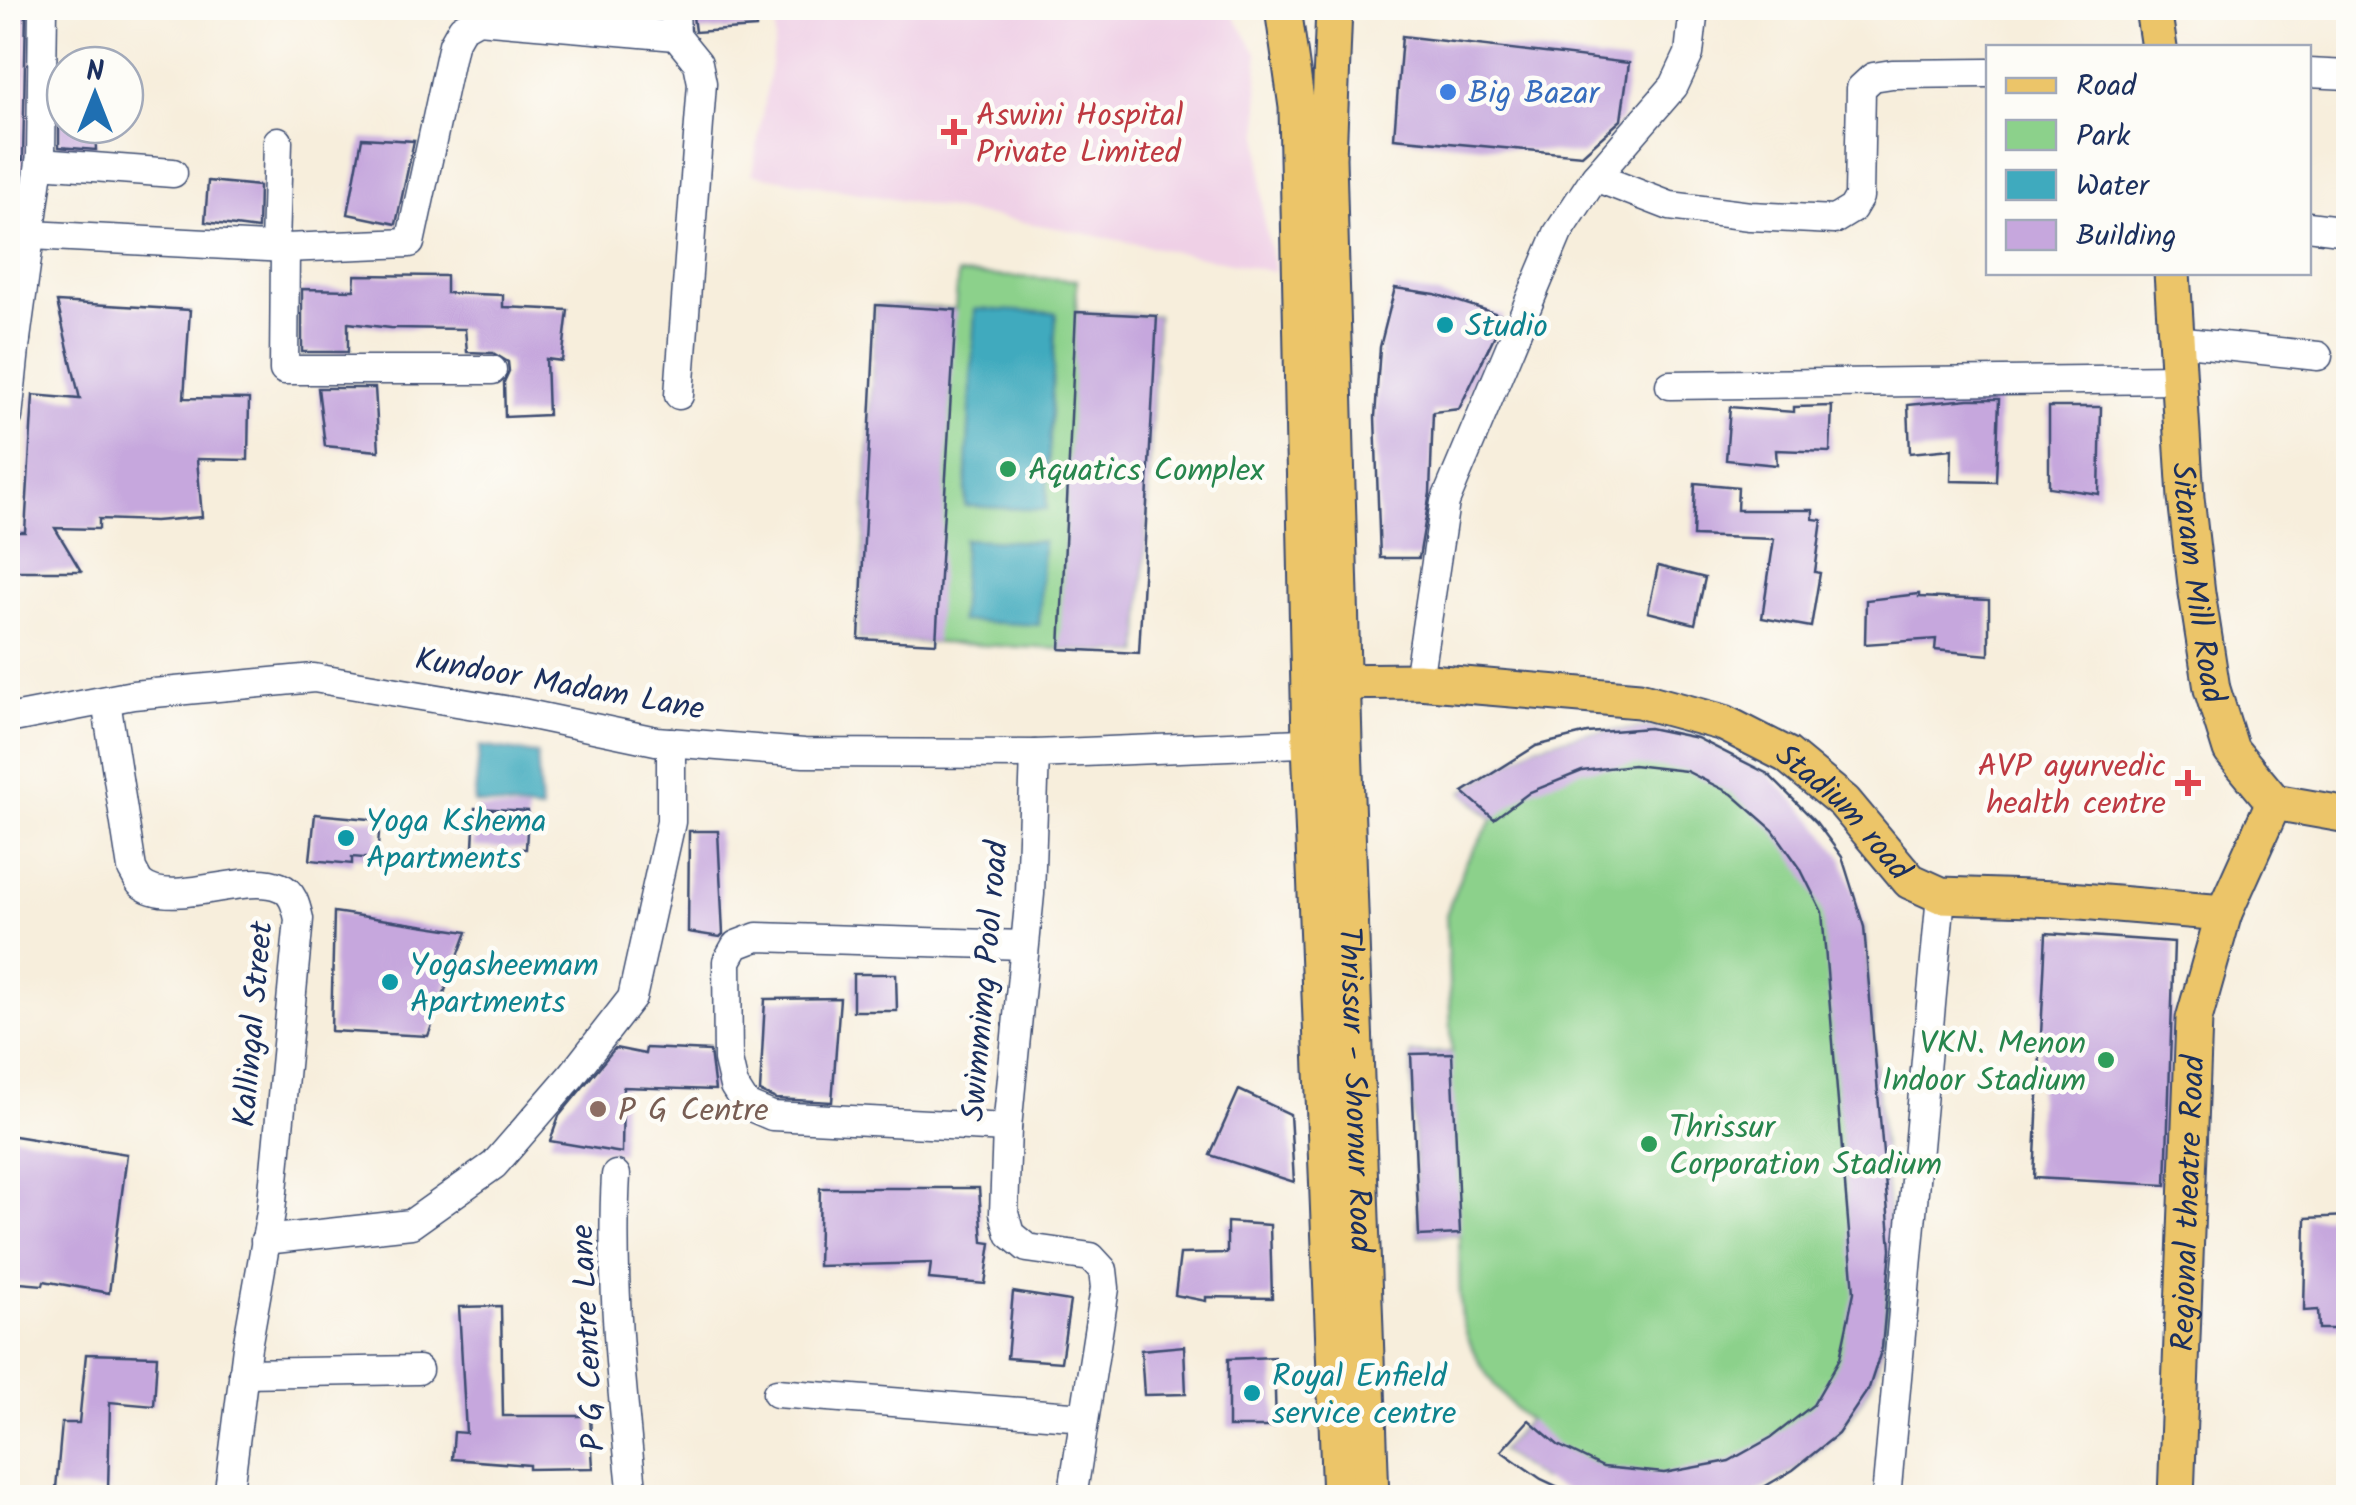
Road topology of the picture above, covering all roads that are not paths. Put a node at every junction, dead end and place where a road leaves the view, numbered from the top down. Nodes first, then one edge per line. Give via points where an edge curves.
1 (43, 8) edge
2 (1283, 8) edge
3 (1334, 8) edge
4 (1694, 8) edge
5 (2153, 8) edge
6 (555, 16) edge
7 (676, 22) edge
8 (2159, 45) edge
9 (1986, 72) edge
10 (2311, 73) edge
11 (2348, 76) edge
12 (278, 141) dead end
13 (40, 163) junction
14 (172, 173) dead end
15 (1595, 177) junction
16 (1313, 187) junction
17 (2311, 226) edge
18 (2348, 231) edge
19 (31, 235) junction
20 (280, 248) junction
21 (2172, 275) edge
22 (12, 339) edge
23 (2176, 341) junction
24 (2318, 356) dead end
25 (492, 370) dead end
26 (2178, 380) junction
27 (1670, 385) dead end
28 (679, 395) dead end
29 (8, 418) edge
30 (1418, 681) junction
31 (1325, 682) junction
32 (106, 701) junction
33 (8, 719) edge
34 (671, 742) junction
35 (1327, 742) junction
36 (1034, 754) junction
37 (2274, 802) junction
38 (2348, 815) edge
39 (1941, 894) junction
40 (2224, 913) junction
41 (1024, 946) junction
42 (1007, 1128) junction
43 (616, 1175) dead end
44 (265, 1240) junction
45 (418, 1370) dead end
46 (244, 1372) junction
47 (777, 1394) dead end
48 (1084, 1417) junction
49 (228, 1498) edge
50 (633, 1498) edge
51 (1072, 1498) edge
52 (1340, 1498) edge
53 (1371, 1498) edge
54 (1886, 1498) edge
55 (2176, 1498) edge

1 - 13 street
2 - 16 main road
3 - 16 main road via 1328,142
4 - 15 street via 1689,54 1674,86
5 - 8 main road
6 - 7 street
6 - 20 street via 478,18 462,28 452,44 410,243
7 - 28 street via 702,83
9 - 15 street via 1892,74 1861,88 1860,197 1834,220 1670,206
10 - 11 street
12 - 20 street
13 - 14 street
13 - 19 street
15 - 30 street via 1558,232 1445,502
16 - 31 main road, Thrissur - Shornur Road
17 - 18 street
19 - 20 street
19 - 22 street
20 - 25 street via 284,370
21 - 23 main road, Sitaram Mill Road
22 - 29 street
23 - 24 street
23 - 26 main road, Sitaram Mill Road
26 - 27 street
26 - 37 main road, Sitaram Mill Road via 2212,689 2232,750
30 - 31 main road, Stadium road
30 - 39 main road, Stadium road via 1639,700 1724,724 1787,755 1844,802 1910,881
31 - 35 main road, Thrissur - Shornur Road
32 - 33 street, Kundoor Madam Lane
32 - 34 street, Kundoor Madam Lane via 314,678
32 - 44 street, Kallingal Street via 132,869 141,884 163,892 280,886 294,900 298,919
34 - 36 street, Kundoor Madam Lane via 804,753
34 - 44 street via 670,822 632,998 572,1076 494,1165 410,1224
35 - 36 street, Kundoor Madam Lane
35 - 52 main road
35 - 53 main road, Thrissur - Shornur Road
36 - 41 street, Swimmimg Pool road
37 - 38 main road
37 - 40 main road
39 - 40 main road, Stadium road
39 - 54 street
40 - 55 main road, Regional theatre Road via 2194,1019
41 - 42 street, Swimmimg Pool road
41 - 42 street via 757,938 736,946 727,961 728,1060 746,1104 772,1116
42 - 48 street, Swimmimg Pool road via 1004,1213 1010,1234 1027,1248 1092,1257 1103,1270
43 - 50 street, P G Centre Lane
44 - 46 street, Kallingal Street
45 - 46 street
46 - 49 street, Kallingal Street
47 - 48 street
48 - 51 street

